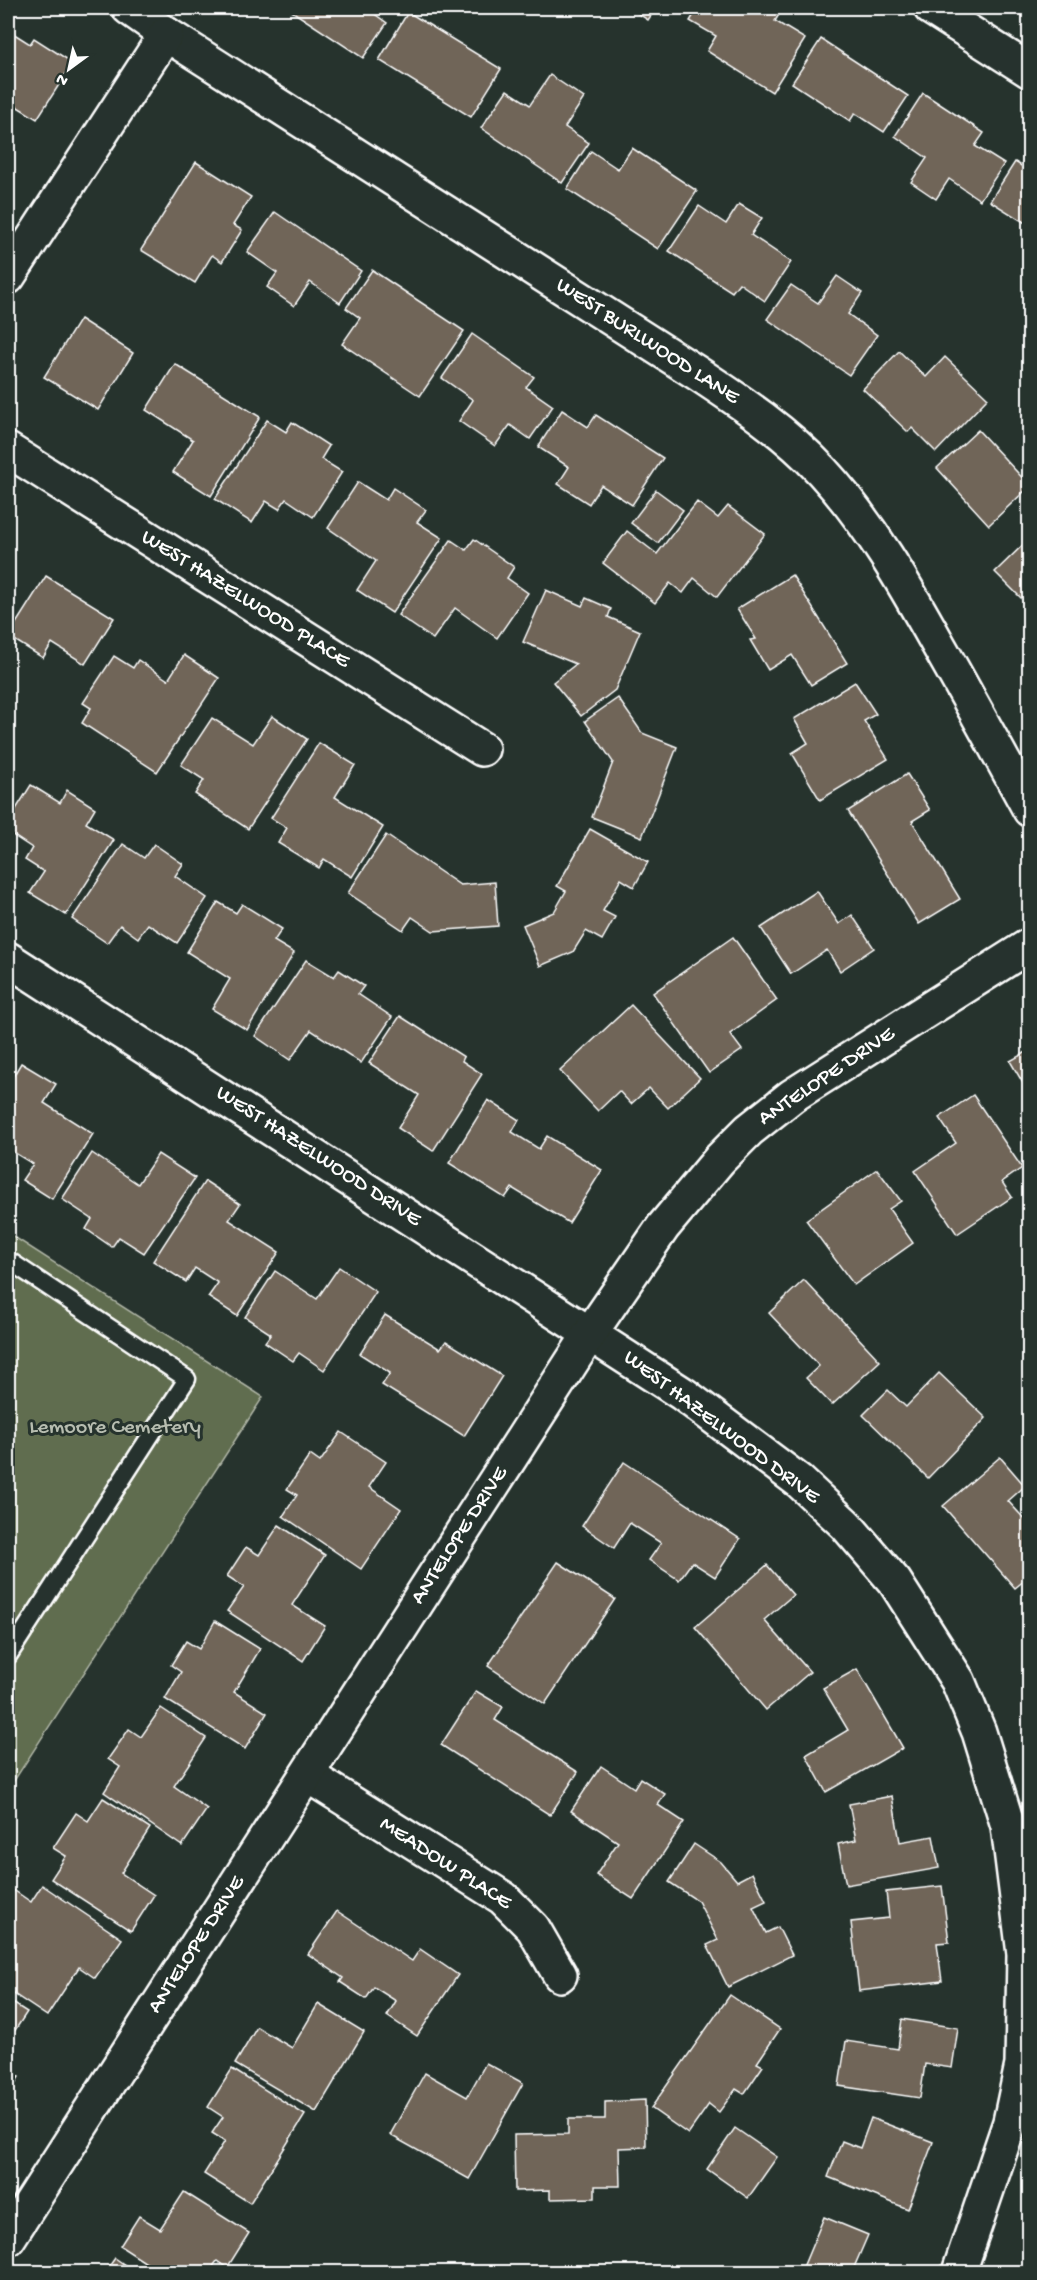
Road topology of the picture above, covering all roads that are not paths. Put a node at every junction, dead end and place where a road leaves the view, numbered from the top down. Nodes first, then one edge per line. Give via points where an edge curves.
1 (129, 8) edge
2 (931, 8) edge
3 (166, 34) junction
4 (1029, 71) edge
5 (8, 277) edge
6 (8, 450) edge
7 (482, 749) dead end
8 (1029, 810) edge
9 (1029, 945) edge
10 (8, 958) edge
11 (8, 1260) edge
12 (591, 1332) junction
13 (8, 1656) edge
14 (307, 1774) junction
15 (561, 1976) dead end
16 (1026, 2065) edge
17 (8, 2240) edge
18 (959, 2272) edge

1 - 3 street, WEST BURLWOOD LANE
2 - 4 street
3 - 5 street
3 - 8 street, WEST BURLWOOD LANE via 697,373 789,440 823,472 878,543
6 - 7 street, WEST HAZELWOOD PLACE
9 - 12 street, ANTELOPE DRIVE via 792,1096 748,1130 663,1227
10 - 12 street, WEST HAZELWOOD DRIVE
11 - 13 lane via 187,1379
12 - 14 street, ANTELOPE DRIVE
12 - 16 street, WEST HAZELWOOD DRIVE via 683,1394 799,1481 853,1533 894,1582 958,1681 979,1732 1008,1826 1024,1954
14 - 15 street, MEADOW PLACE via 503,1898 533,1928
14 - 17 street, ANTELOPE DRIVE
16 - 18 street, WEST HAZELWOOD DRIVE

